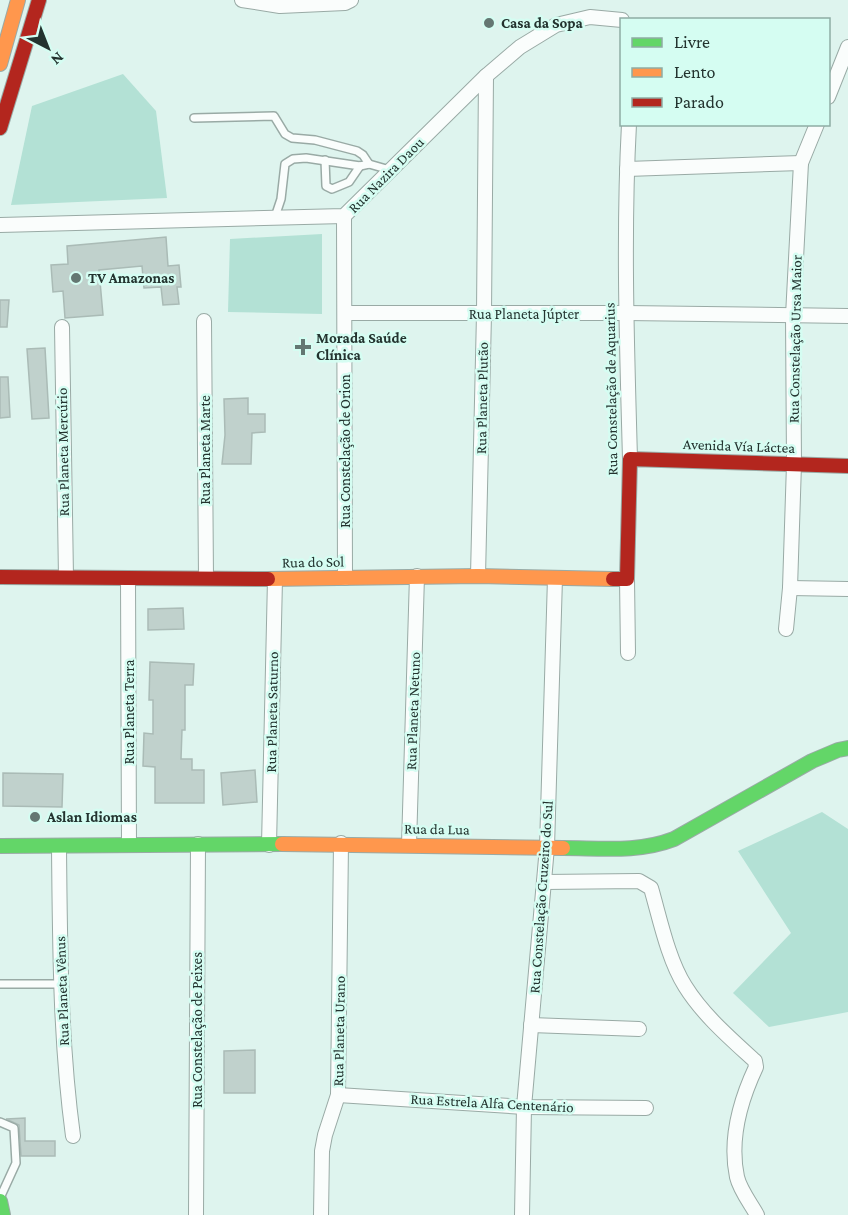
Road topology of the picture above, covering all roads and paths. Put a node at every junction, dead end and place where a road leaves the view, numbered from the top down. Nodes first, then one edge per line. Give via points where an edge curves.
1 (39, 0) edge
2 (242, 0) edge
3 (351, 0) edge
4 (294, 3) edge
5 (13, 7) edge
6 (620, 20) edge
7 (848, 47) edge
8 (0, 64) edge
9 (486, 76) junction
10 (830, 87) edge
11 (194, 118) dead end
12 (629, 126) edge
13 (816, 126) edge
14 (0, 128) edge
15 (325, 160) junction
16 (801, 163) junction
17 (369, 164) junction
18 (360, 166) junction
19 (627, 169) junction
20 (390, 170) junction
21 (344, 216) junction
22 (276, 217) junction
23 (0, 225) edge
24 (345, 313) junction
25 (626, 313) junction
26 (484, 314) junction
27 (793, 316) junction
28 (848, 316) edge
29 (204, 321) dead end
30 (62, 327) dead end
31 (630, 459) junction
32 (794, 464) junction
33 (848, 466) edge
34 (417, 576) junction
35 (478, 576) junction
36 (66, 577) junction
37 (0, 578) edge
38 (206, 578) junction
39 (345, 578) junction
40 (555, 578) junction
41 (128, 579) junction
42 (275, 579) junction
43 (627, 579) junction
44 (790, 588) junction
45 (848, 589) edge
46 (786, 629) dead end
47 (628, 653) dead end
48 (848, 748) edge
49 (341, 843) junction
50 (198, 844) junction
51 (129, 845) junction
52 (269, 845) junction
53 (409, 845) junction
54 (0, 846) edge
55 (59, 847) junction
56 (547, 847) junction
57 (544, 882) junction
58 (0, 984) edge
59 (61, 984) junction
60 (531, 1024) junction
61 (639, 1029) dead end
62 (338, 1095) junction
63 (524, 1107) junction
64 (646, 1108) dead end
65 (0, 1122) edge
66 (73, 1136) dead end
67 (0, 1199) edge
68 (3, 1215) edge
69 (196, 1215) edge
70 (321, 1215) edge
71 (522, 1215) edge
72 (757, 1215) edge

1 - 14 street
2 - 4 street
3 - 4 street
5 - 8 street
6 - 9 street, Rua Nazira Daou via 590,17 556,25 520,47
7 - 10 street
9 - 20 street, Rua Nazira Daou
9 - 26 street, Rua Planeta Plutão
11 - 17 lane via 274,116 292,138 357,151
12 - 19 street, Rua Constelação de Aquarius
13 - 16 street, Rua Constelação Ursa Maior
15 - 18 lane
15 - 18 lane via 326,186 332,189 349,182
15 - 22 lane via 298,157 285,164
16 - 19 street
16 - 27 street, Rua Constelação Ursa Maior
17 - 18 lane
17 - 20 lane
19 - 25 street, Rua Constelação de Aquarius
20 - 21 street, Rua Nazira Daou
21 - 22 street, Rua Nazira Daou
21 - 24 street, Rua Constelação de Orion
22 - 23 street, Rua Nazira Daou
24 - 26 street, Rua Planeta Júpter
24 - 39 street, Rua Constelação de Orion
25 - 26 street, Rua Planeta Júpter
25 - 27 street, Rua Planeta Júpter
25 - 31 street, Rua Constelação de Aquarius
26 - 35 street, Rua Planeta Plutão
27 - 28 street, Rua Planeta Júpter
27 - 32 street, Rua Constelação Ursa Maior
29 - 38 street, Rua Planeta Marte
30 - 36 street, Rua Planeta Mercúrio
31 - 32 street, Avenida Vía Láctea
31 - 43 street, Rua Constelação de Aquarius
32 - 33 street, Avenida Vía Láctea
32 - 44 street, Rua Constelação Ursa Maior
34 - 35 street, Rua do Sol
34 - 39 street, Rua do Sol
34 - 53 street, Rua Planeta Netuno
35 - 40 street, Rua do Sol
36 - 37 street, Rua do Sol
36 - 41 street, Rua do Sol
38 - 41 street, Rua do Sol
38 - 42 street, Rua do Sol
39 - 42 street, Rua do Sol
40 - 43 street, Rua do Sol
40 - 56 street, Rua Constelação Cruzeiro do Sul
41 - 51 street, Rua Planeta Terra
42 - 52 street, Rua Planeta Saturno
43 - 47 street, Rua Constelação de Aquarius
44 - 45 street
44 - 46 street, Rua Constelação Ursa Maior
48 - 56 street, Rua da Lua via 813,761 661,844 634,849
49 - 52 street, Rua da Lua
49 - 53 street, Rua da Lua
49 - 62 street, Rua Planeta Urano
50 - 51 street, Rua da Lua
50 - 52 street, Rua da Lua
50 - 69 street, Rua Constelação de Peixes
51 - 55 street, Rua da Lua
53 - 56 street, Rua da Lua
54 - 55 street, Rua da Lua
55 - 59 street, Rua Planeta Vênus
56 - 57 street, Rua Constelação Cruzeiro do Sul
57 - 60 street, Rua Constelação Cruzeiro do Sul
57 - 72 street via 639,881 651,888 684,985 710,1018 755,1061 735,1123 735,1145 737,1179
58 - 59 lane
59 - 66 street, Rua Planeta Vênus via 65,1076
60 - 61 street
60 - 63 street, Rua Constelação Cruzeiro do Sul
62 - 63 street, Rua Estrela Alfa Centenário
62 - 70 street, Rua Planeta Urano via 322,1151
63 - 64 street, Rua Estrela Alfa Centenário
63 - 71 street, Rua Constelação Cruzeiro do Sul
65 - 67 lane via 14,1128 16,1163
67 - 68 street

